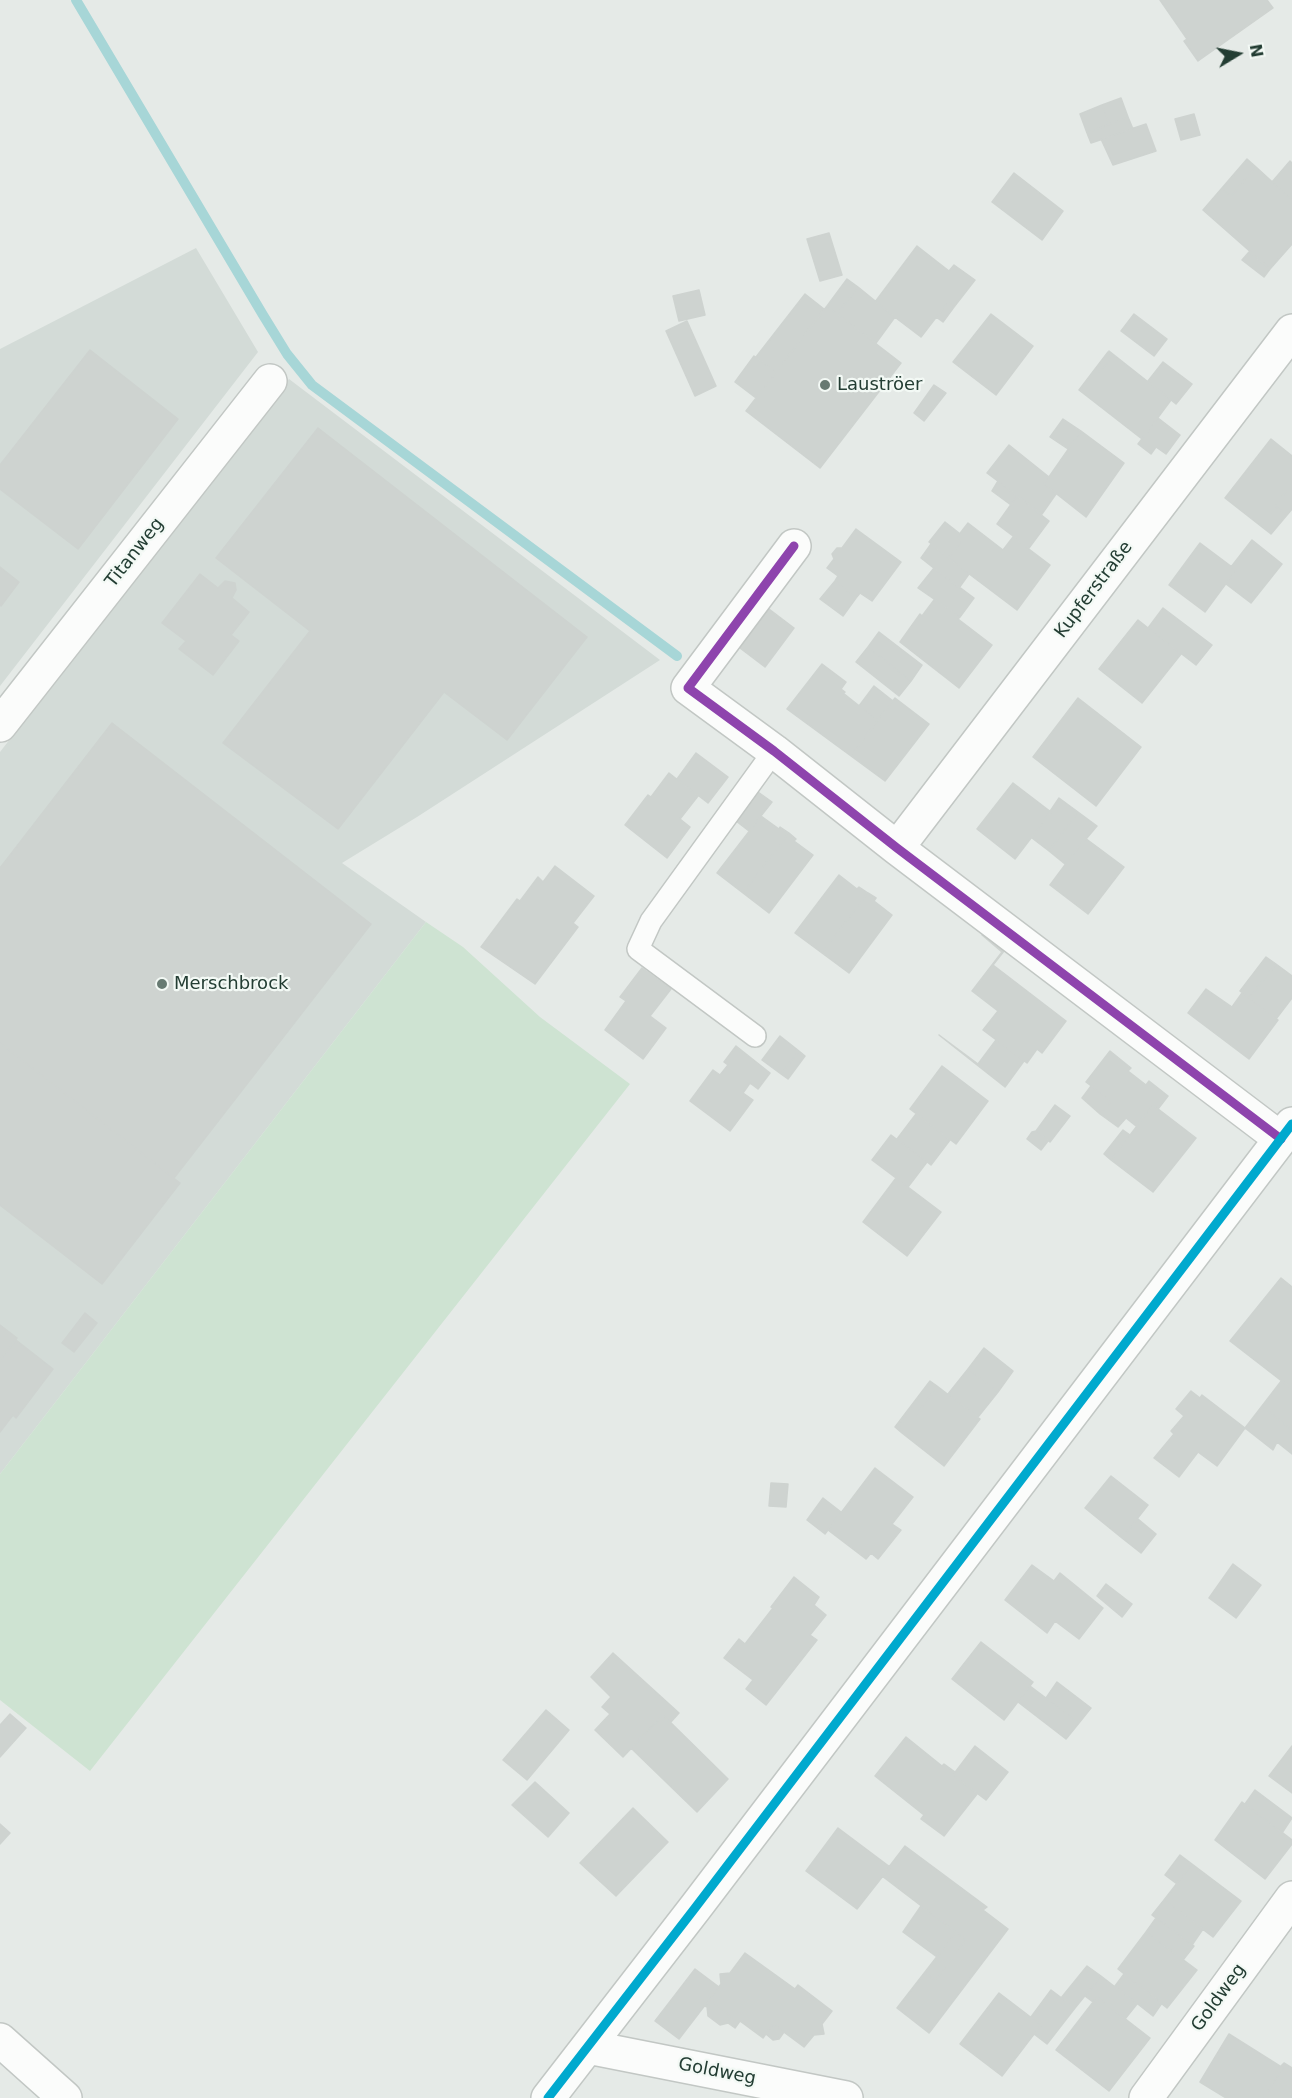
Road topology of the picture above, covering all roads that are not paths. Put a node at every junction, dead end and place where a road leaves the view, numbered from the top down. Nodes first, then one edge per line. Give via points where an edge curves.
1 (1292, 332) edge
2 (270, 381) dead end
3 (794, 546) dead end
4 (0, 725) edge
5 (774, 751) junction
6 (897, 848) junction
7 (755, 1036) dead end
8 (1286, 1132) edge
9 (1292, 1898) edge
10 (0, 2040) edge
11 (588, 2047) junction
12 (65, 2098) edge
13 (548, 2098) edge
14 (846, 2098) edge
15 (1146, 2098) edge

1 - 6 street, Kupferstraße
2 - 4 street, Titanweg
3 - 5 street via 688,688
5 - 6 street
5 - 7 lane via 651,921 638,949
6 - 8 street
8 - 11 street
9 - 15 street, Goldweg
10 - 12 street
11 - 13 street
11 - 14 street, Goldweg

